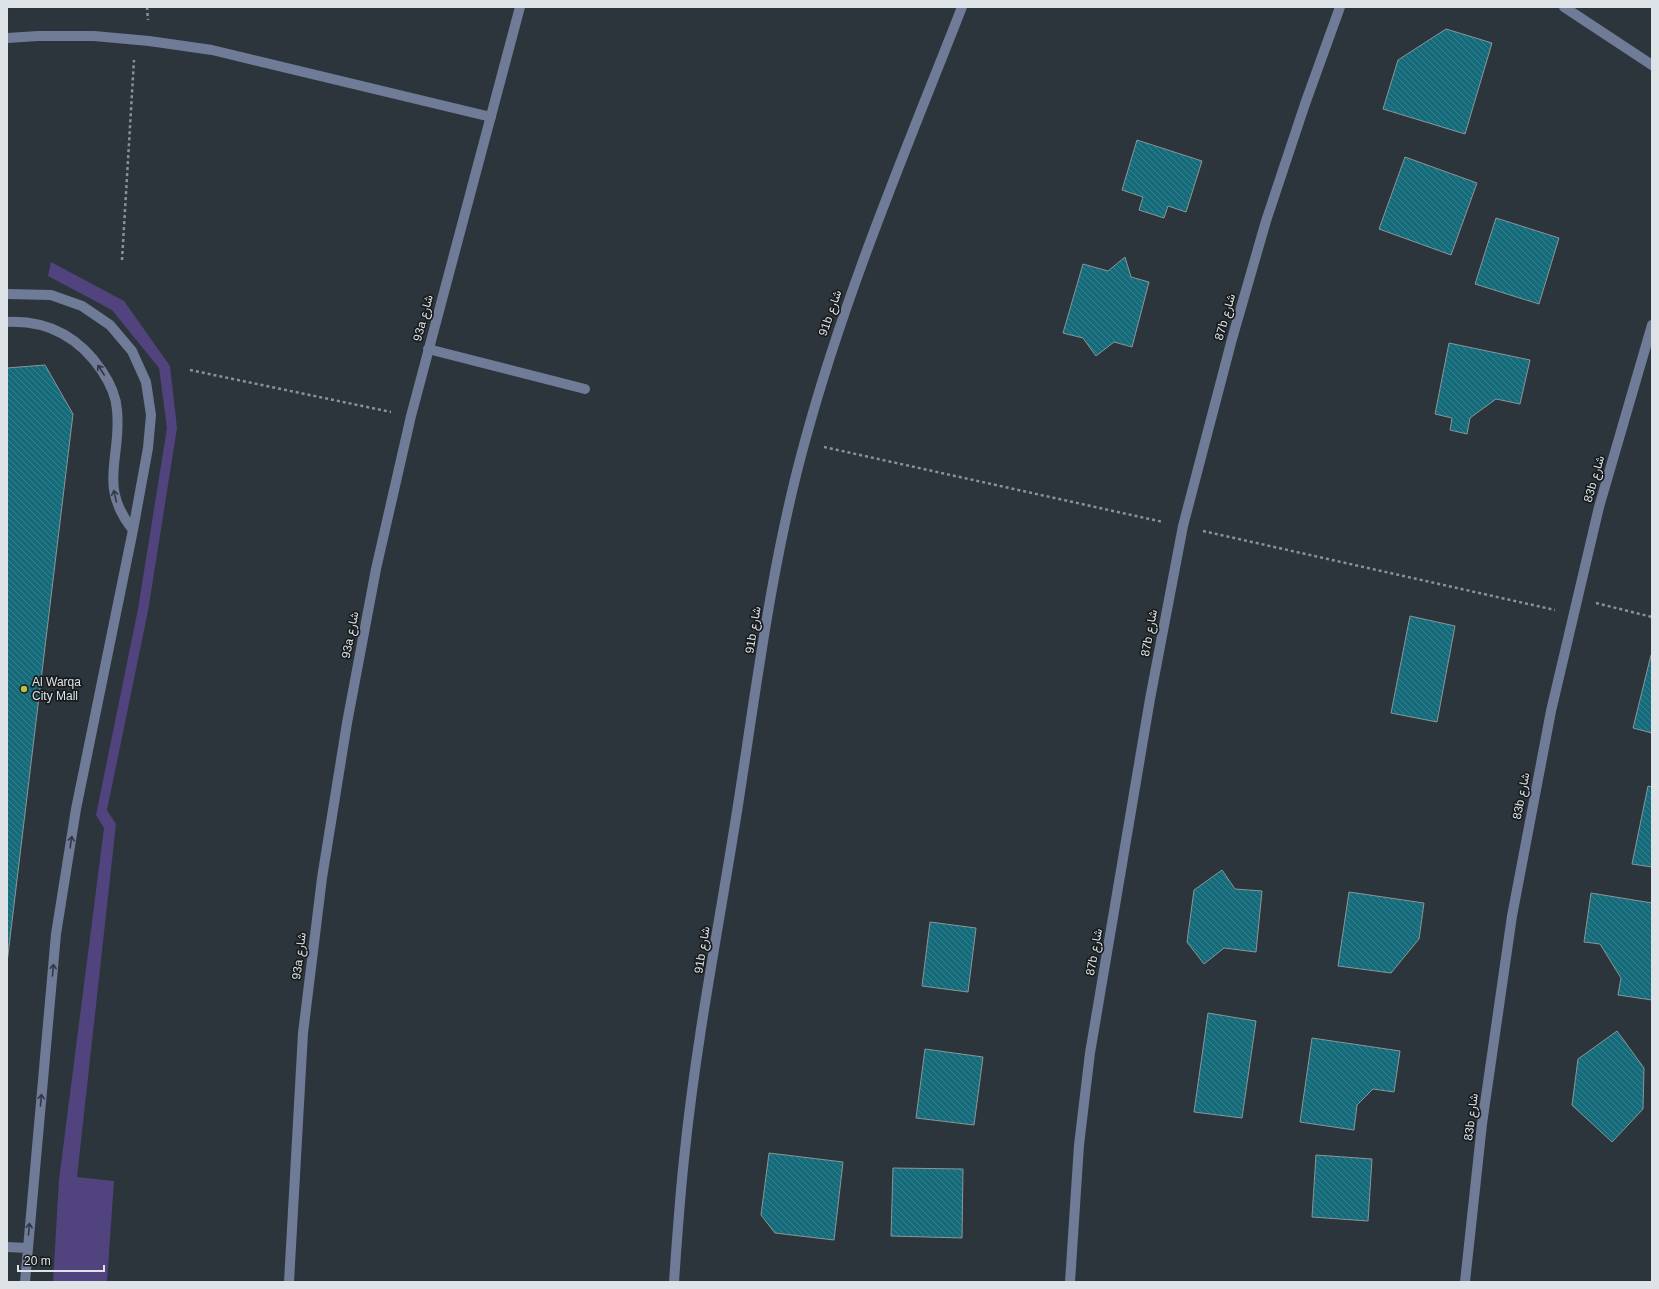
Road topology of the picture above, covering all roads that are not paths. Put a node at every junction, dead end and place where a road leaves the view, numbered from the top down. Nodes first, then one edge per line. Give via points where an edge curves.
1 (520, 7) edge
2 (962, 7) edge
3 (1340, 7) edge
4 (1564, 7) edge
5 (7, 38) edge
6 (1652, 65) edge
7 (490, 117) junction
8 (7, 294) edge
9 (7, 322) edge
10 (1652, 325) edge
11 (428, 349) junction
12 (585, 389) dead end
13 (133, 530) junction
14 (7, 1247) edge
15 (27, 1248) junction
16 (25, 1282) edge
17 (289, 1282) edge
18 (674, 1282) edge
19 (1070, 1282) edge
20 (1465, 1282) edge

1 - 7 street, 93a شارع
2 - 18 street, 91b شارع via 836,337 804,442 789,508 771,599 697,1059 685,1148
3 - 19 street, 87b شارع via 1266,221 1183,526 1154,676 1090,1053 1079,1145
4 - 6 street
5 - 7 street via 94,36 212,50
7 - 11 street, 93a شارع
8 - 13 street via 51,296 82,306 110,325 132,351 146,382 151,415 148,448
13 -> 9 street via 125,520 115,498 112,471 117,410 114,395 106,378 84,349 56,329 42,324
10 - 20 street, 83b شارع via 1599,507 1551,711 1512,916 1482,1124
11 - 12 street
11 - 17 street, 93a شارع via 372,592 347,723 322,878 303,1033
15 -> 13 street via 56,934 76,809
14 - 15 street
15 - 16 street

